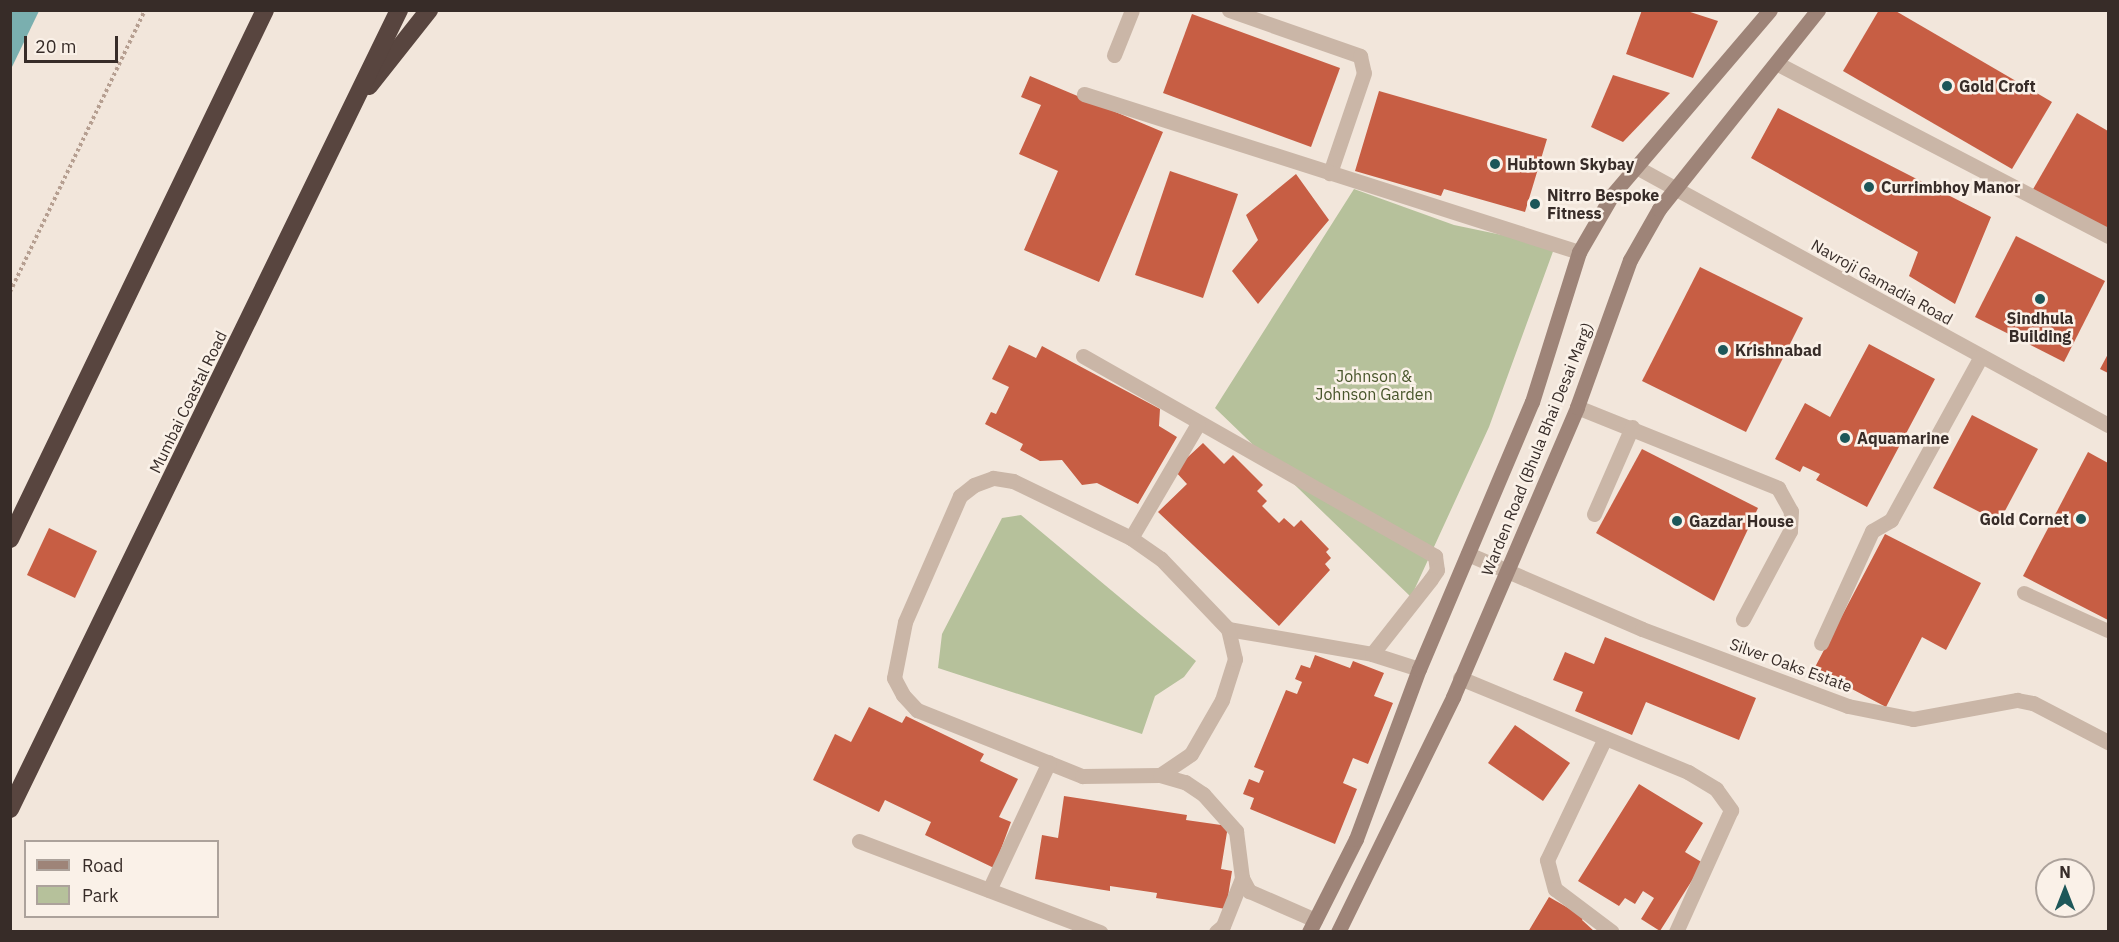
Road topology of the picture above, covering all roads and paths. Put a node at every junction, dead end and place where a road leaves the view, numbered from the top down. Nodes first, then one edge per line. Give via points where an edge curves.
1 (145, 10) edge
2 (265, 10) edge
3 (399, 10) edge
4 (429, 10) edge
5 (1132, 10) edge
6 (1229, 10) edge
7 (1770, 10) edge
8 (1818, 10) edge
9 (1114, 55) dead end
10 (1778, 64) junction
11 (1084, 94) dead end
12 (354, 103) junction
13 (1638, 168) junction
14 (1330, 173) junction
15 (1676, 190) junction
16 (2109, 236) edge
17 (1579, 252) junction
18 (10, 292) edge
19 (1083, 356) dead end
20 (1981, 356) junction
21 (1577, 407) junction
22 (1198, 424) junction
23 (2109, 425) edge
24 (1632, 427) junction
25 (1594, 514) dead end
26 (1131, 538) junction
27 (10, 539) edge
28 (1468, 554) junction
29 (1507, 570) junction
30 (2024, 593) dead end
31 (1743, 619) dead end
32 (1228, 629) junction
33 (2109, 631) edge
34 (1821, 643) dead end
35 (1372, 654) junction
36 (1419, 669) junction
37 (1460, 678) junction
38 (1605, 738) junction
39 (2109, 742) edge
40 (1049, 762) junction
41 (1160, 775) junction
42 (10, 809) edge
43 (859, 841) dead end
44 (1242, 878) junction
45 (989, 891) junction
46 (1312, 926) edge
47 (1100, 932) edge
48 (1216, 932) edge
49 (1338, 932) edge
50 (1612, 932) edge
51 (1676, 932) edge

1 - 18 path
2 - 27 highway
3 - 12 highway, Mumbai Coastal Road
4 - 12 highway via 396,56
5 - 9 street
6 - 14 street via 1360,56 1364,73
7 - 13 main road, Warden Road (Bhula Bhai Desai Marg)
8 - 10 main road, Warden Road (Bhula Bhai Desai Marg)
10 - 15 main road, Warden Road (Bhula Bhai Desai Marg)
10 - 16 street
11 - 14 street
12 - 42 highway, Mumbai Coastal Road
13 - 15 street, Navroji Gamadia Road
13 - 17 main road, Warden Road (Bhula Bhai Desai Marg) via 1612,195
14 - 17 street
15 - 20 street, Navroji Gamadia Road
15 - 21 main road, Warden Road (Bhula Bhai Desai Marg) via 1659,209 1630,260
17 - 28 main road, Warden Road (Bhula Bhai Desai Marg) via 1532,402
19 - 22 street
20 - 23 street, Navroji Gamadia Road
20 - 34 street via 1891,520 1872,531
21 - 24 street
21 - 29 main road, Warden Road (Bhula Bhai Desai Marg)
22 - 26 street
22 - 35 street via 1435,556 1437,570
24 - 25 street
24 - 31 street via 1778,488 1791,511 1790,531
26 - 32 street via 1161,559
26 - 40 street via 1013,481 993,478 974,484 960,496 905,622 894,678 917,710
28 - 29 street, Silver Oaks Estate
28 - 36 main road, Warden Road (Bhula Bhai Desai Marg)
29 - 37 main road, Warden Road (Bhula Bhai Desai Marg)
29 - 39 street, Silver Oaks Estate via 1642,629 1848,706 1914,719 2017,700 2033,703
30 - 33 lane
32 - 35 street
32 - 41 street via 1235,660 1222,700 1191,754
35 - 36 street
36 - 46 main road, Warden Road (Bhula Bhai Desai Marg) via 1356,839
37 - 38 street
37 - 49 main road, Warden Road (Bhula Bhai Desai Marg)
38 - 50 street via 1547,860 1555,889
38 - 51 street via 1688,772 1716,789 1731,810
40 - 41 street via 1082,776
40 - 45 street
41 - 44 street via 1185,782 1203,794 1236,831
43 - 45 street
44 - 46 street via 1249,891
44 - 48 street via 1223,926
45 - 47 street

